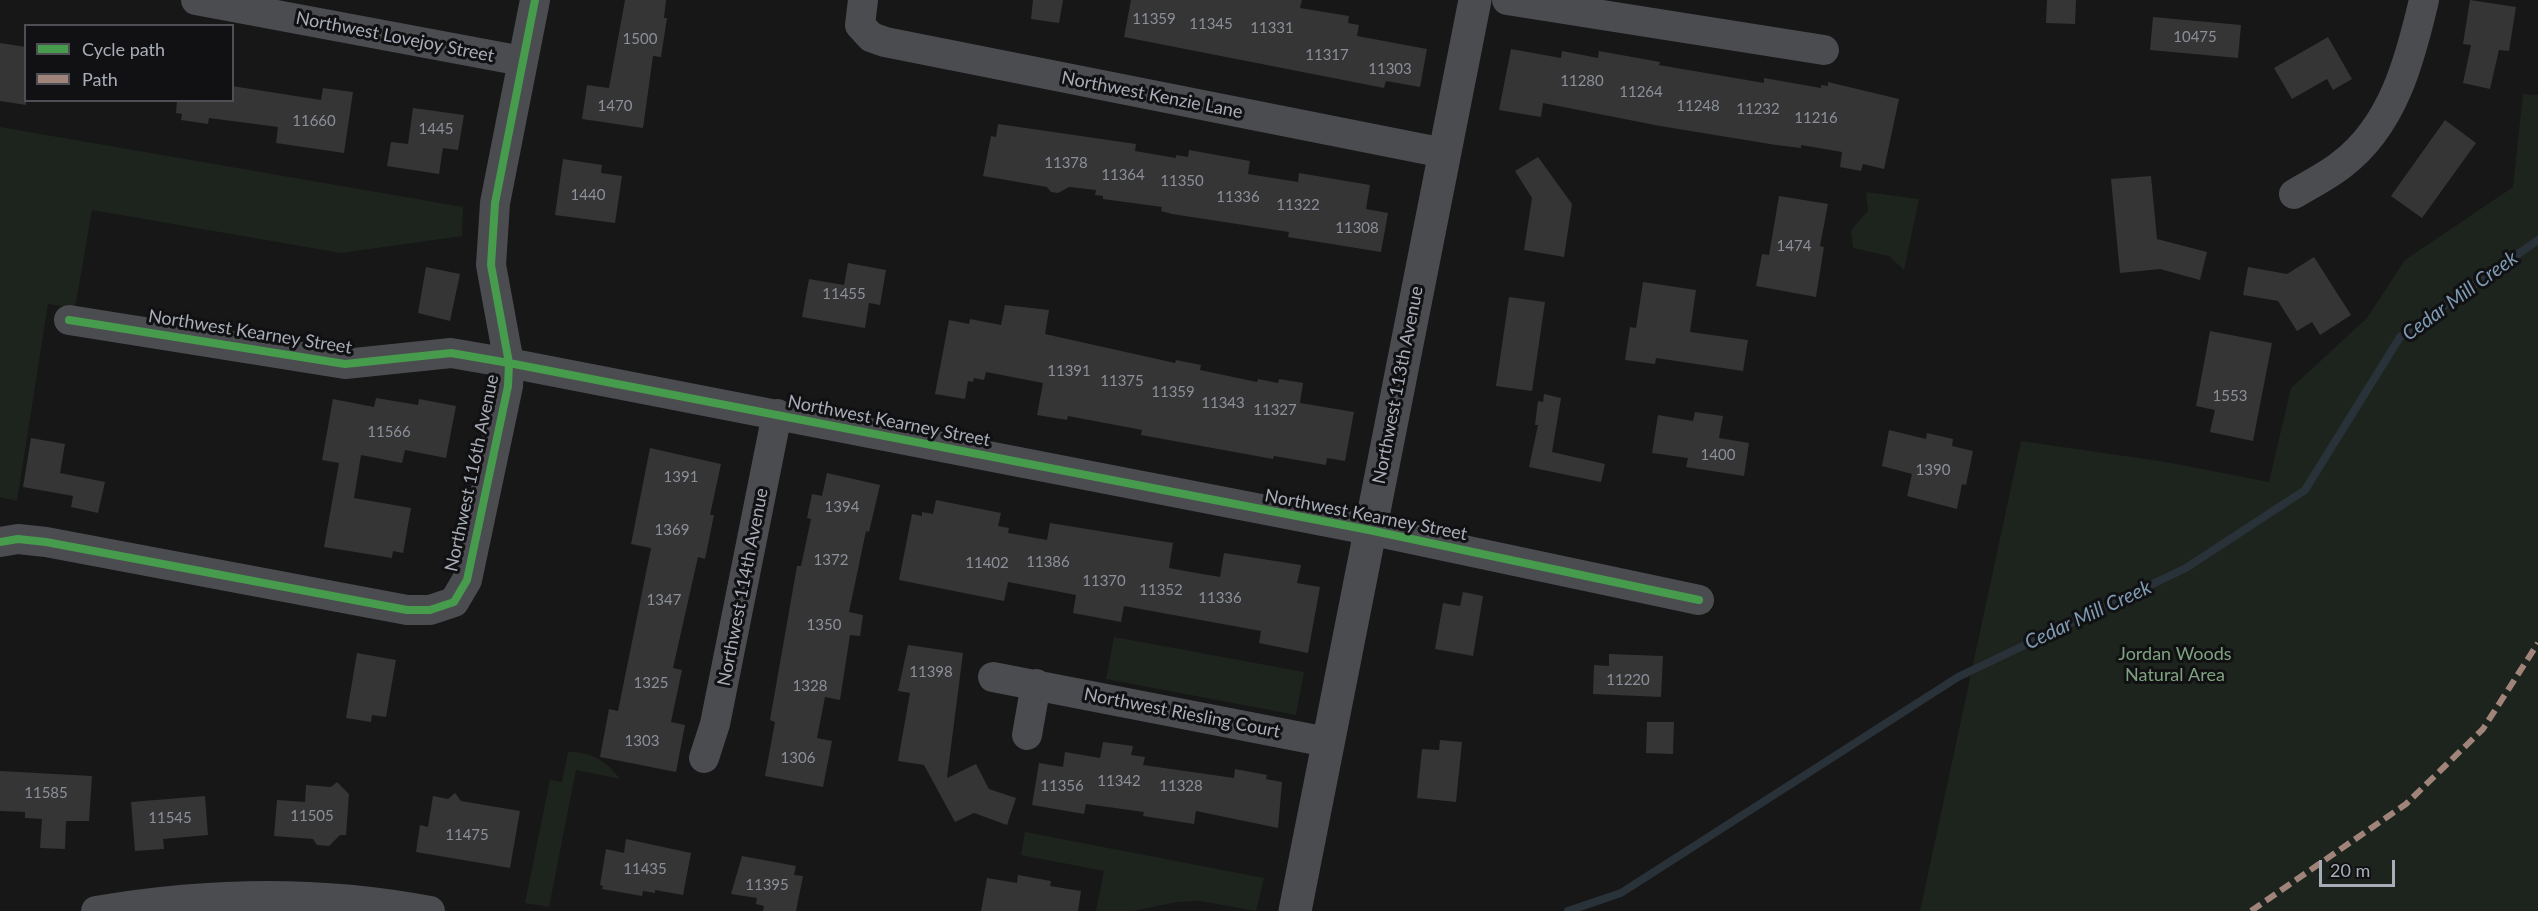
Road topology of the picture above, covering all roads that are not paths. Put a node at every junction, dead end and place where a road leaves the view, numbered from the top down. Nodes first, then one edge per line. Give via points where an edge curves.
1 (535, 0) edge
2 (863, 0) edge
3 (1475, 0) edge
4 (1507, 0) edge
5 (2424, 0) edge
6 (202, 1) edge
7 (1824, 50) dead end
8 (522, 61) junction
9 (1443, 153) junction
10 (2294, 194) dead end
11 (69, 320) dead end
12 (509, 363) junction
13 (777, 414) junction
14 (1370, 530) junction
15 (0, 542) edge
16 (1699, 600) dead end
17 (993, 677) dead end
18 (1036, 684) junction
19 (1027, 735) dead end
20 (1328, 742) junction
21 (704, 758) dead end
22 (96, 911) edge
23 (430, 911) edge
24 (1295, 911) edge

1 - 8 street, Northwest 116th Avenue
2 - 9 street, Northwest Kenzie Lane via 863,31 885,42
3 - 9 street, Northwest 113th Avenue
4 - 7 street
5 - 10 street via 2410,60 2378,126 2341,166
6 - 8 street, Northwest Lovejoy Street
8 - 12 street, Northwest 116th Avenue via 495,203 491,265
9 - 14 street, Northwest 113th Avenue
11 - 12 street, Northwest Kearney Street via 345,364 451,353
12 - 13 street, Northwest Kearney Street
12 - 15 street, Northwest 116th Avenue via 473,554 467,580 454,602 430,610 407,610 46,542
13 - 14 street, Northwest Kearney Street
13 - 21 street, Northwest 114th Avenue via 715,724
14 - 16 street, Northwest Kearney Street
14 - 20 street, Northwest 113th Avenue
17 - 18 street, Northwest Riesling Court
18 - 19 street
18 - 20 street, Northwest Riesling Court
20 - 24 street, Northwest 113th Avenue
22 - 23 street via 202,897 277,896 352,899

